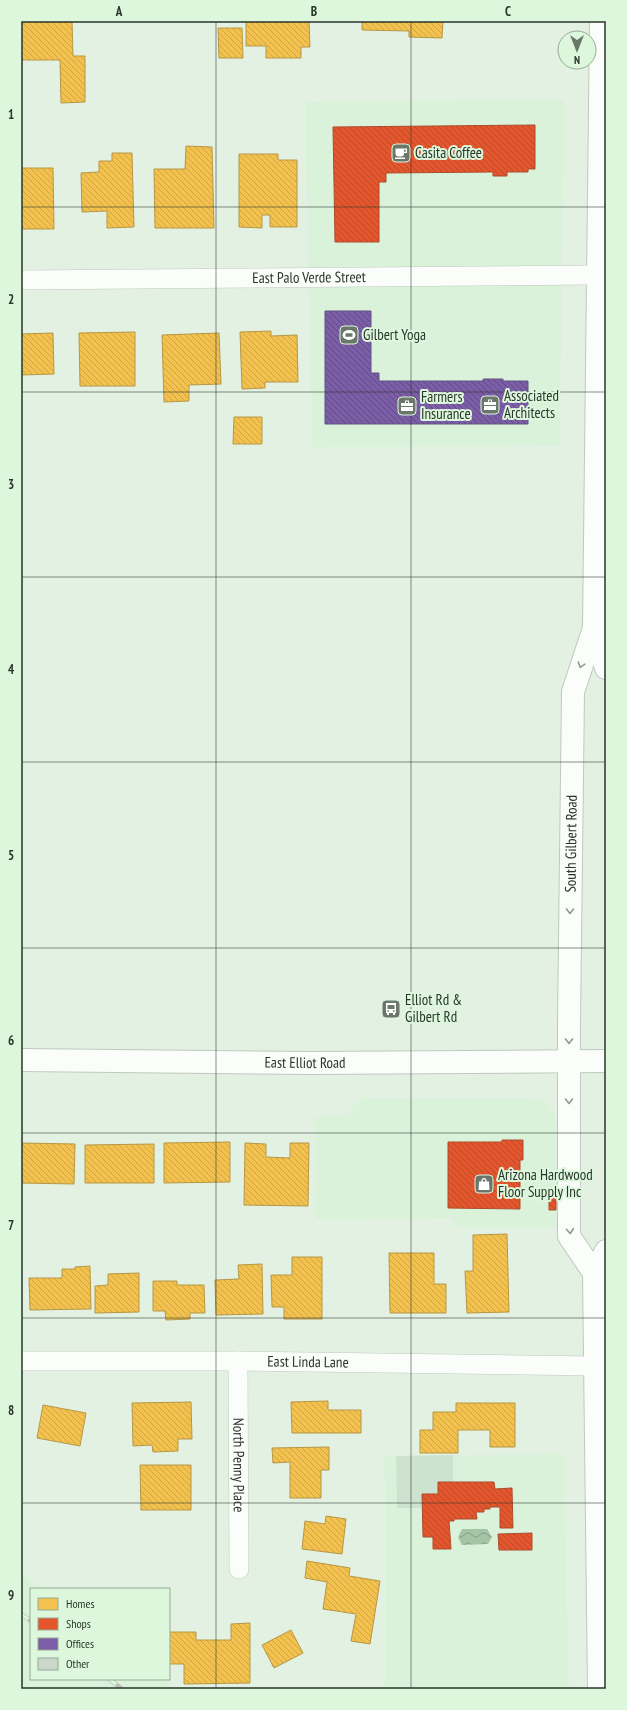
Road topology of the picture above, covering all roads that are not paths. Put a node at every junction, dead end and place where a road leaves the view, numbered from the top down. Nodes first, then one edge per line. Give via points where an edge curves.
1 (601, 21) edge
2 (597, 275) junction
3 (21, 280) edge
4 (594, 628) junction
5 (606, 668) edge
6 (21, 1060) edge
7 (588, 1062) edge
8 (606, 1251) edge
9 (600, 1273) edge
10 (21, 1361) edge
11 (238, 1361) junction
12 (595, 1366) junction
13 (240, 1570) dead end
14 (602, 1618) edge
15 (599, 1689) edge

1 - 2 main road, South Gilbert Road
2 - 3 street, East Palo Verde Street
2 - 4 main road, South Gilbert Road
4 - 5 main road, South Gilbert Road
4 -> 7 main road, South Gilbert Road via 573,692
6 - 7 main road, East Elliot Road
7 -> 9 main road, South Gilbert Road via 570,1236
8 - 9 main road
9 - 12 main road
10 - 11 street, East Linda Lane
11 - 12 street, East Linda Lane
11 - 13 street, North Penny Place
12 - 14 main road
14 - 15 main road

